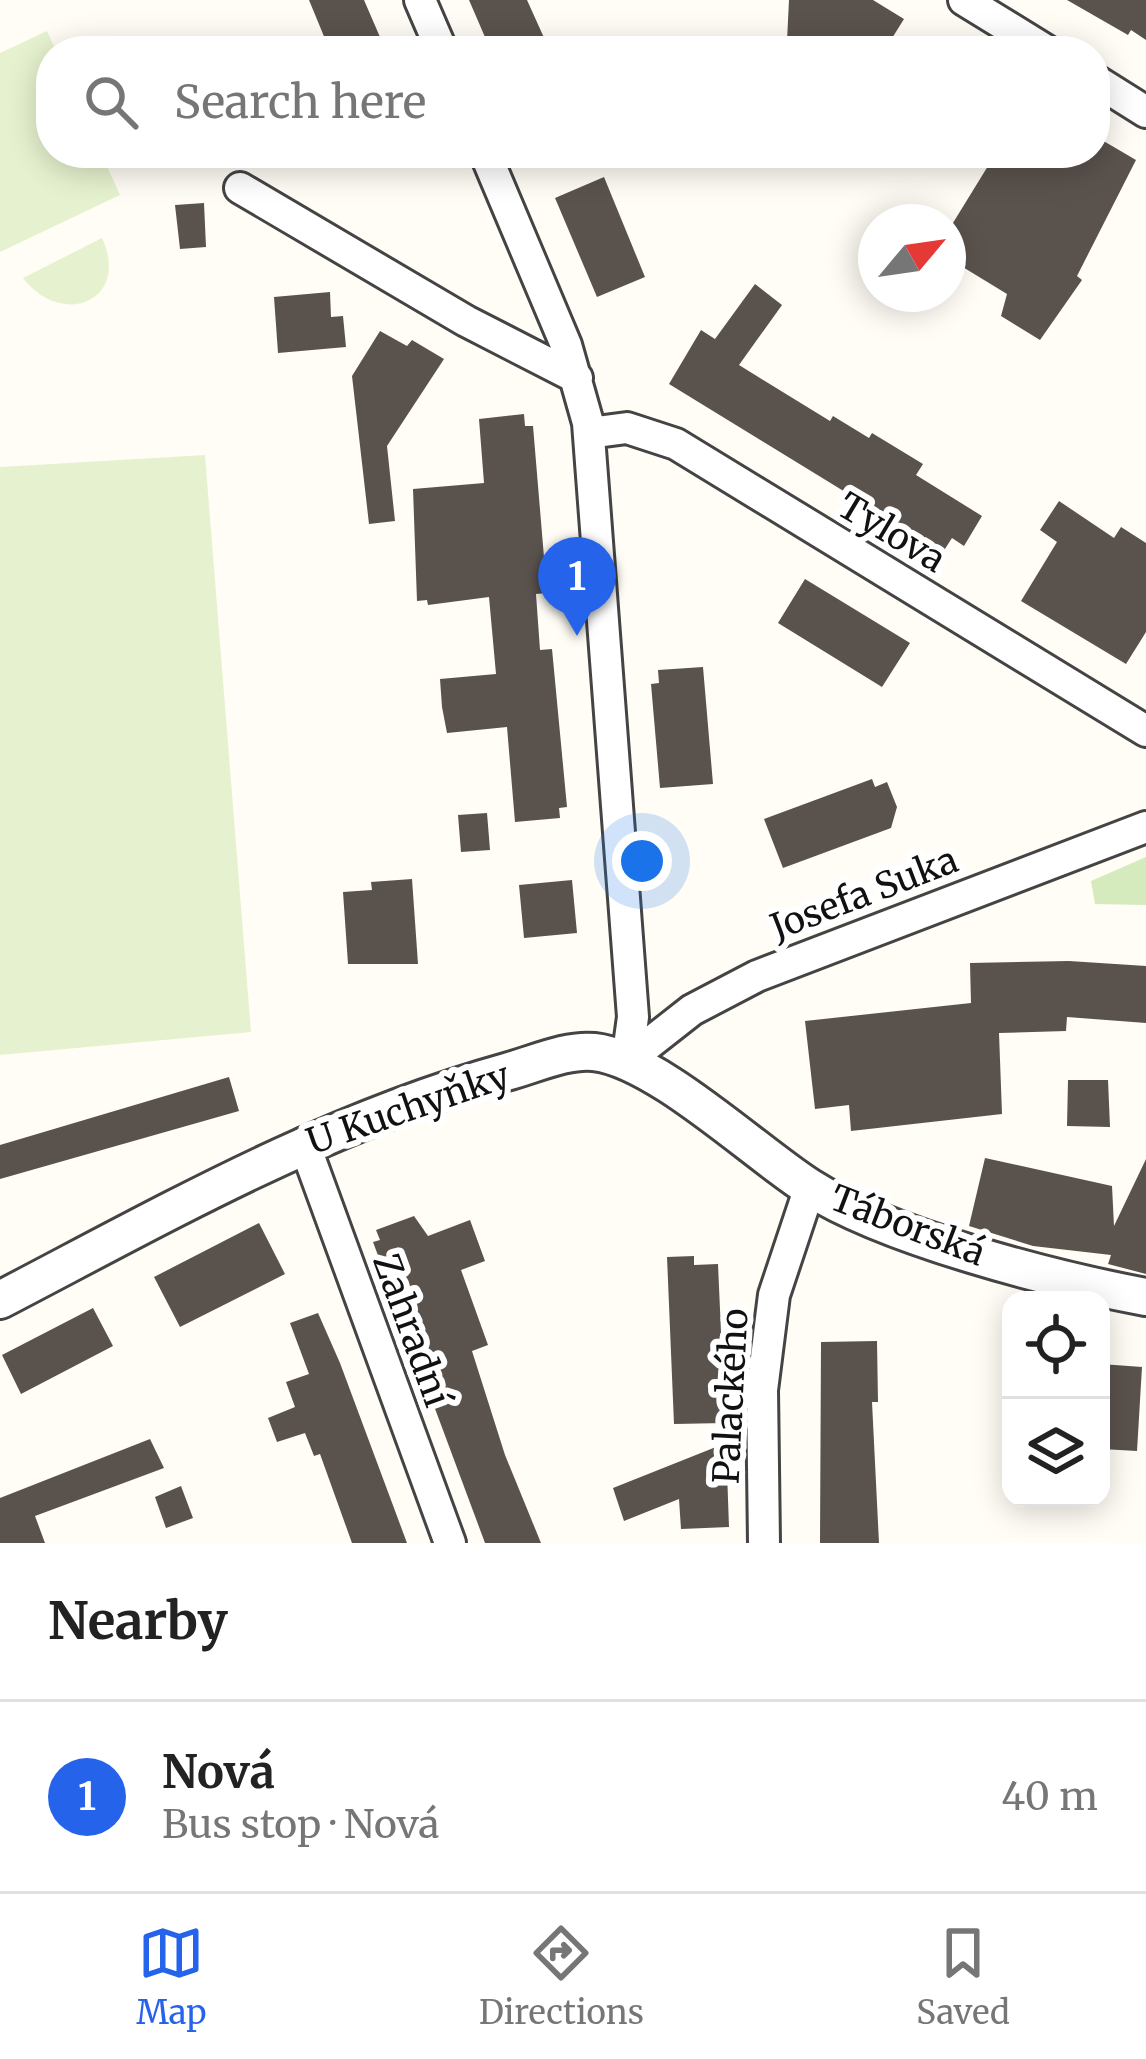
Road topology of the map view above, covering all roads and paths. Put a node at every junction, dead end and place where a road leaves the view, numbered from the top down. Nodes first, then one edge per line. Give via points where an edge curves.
1 (420, 0) edge
2 (964, 0) edge
3 (436, 36) edge
4 (1023, 36) edge
5 (1110, 89) edge
6 (1146, 112) edge
7 (491, 168) edge
8 (240, 188) dead end
9 (578, 378) junction
10 (589, 433) junction
11 (1146, 731) edge
12 (1146, 827) edge
13 (627, 1061) junction
14 (304, 1143) junction
15 (810, 1187) junction
16 (1146, 1297) edge
17 (0, 1300) edge
18 (450, 1543) edge
19 (764, 1543) edge

1 - 3 street
2 - 4 street
5 - 6 street
7 - 9 street
8 - 9 street
9 - 10 street
10 - 11 street, Tylova via 627,428 676,444
10 - 13 street via 633,1017
12 - 13 street, Josefa Suka via 758,976 692,1010
13 - 14 street, U Kuchyňky via 566,1055
13 - 15 street, U Kuchyňky
14 - 17 street, U Kuchyňky
14 - 18 street, Zahradní
15 - 16 street, Táborská via 865,1215 1075,1284
15 - 19 street, Palackého via 774,1295 765,1366

